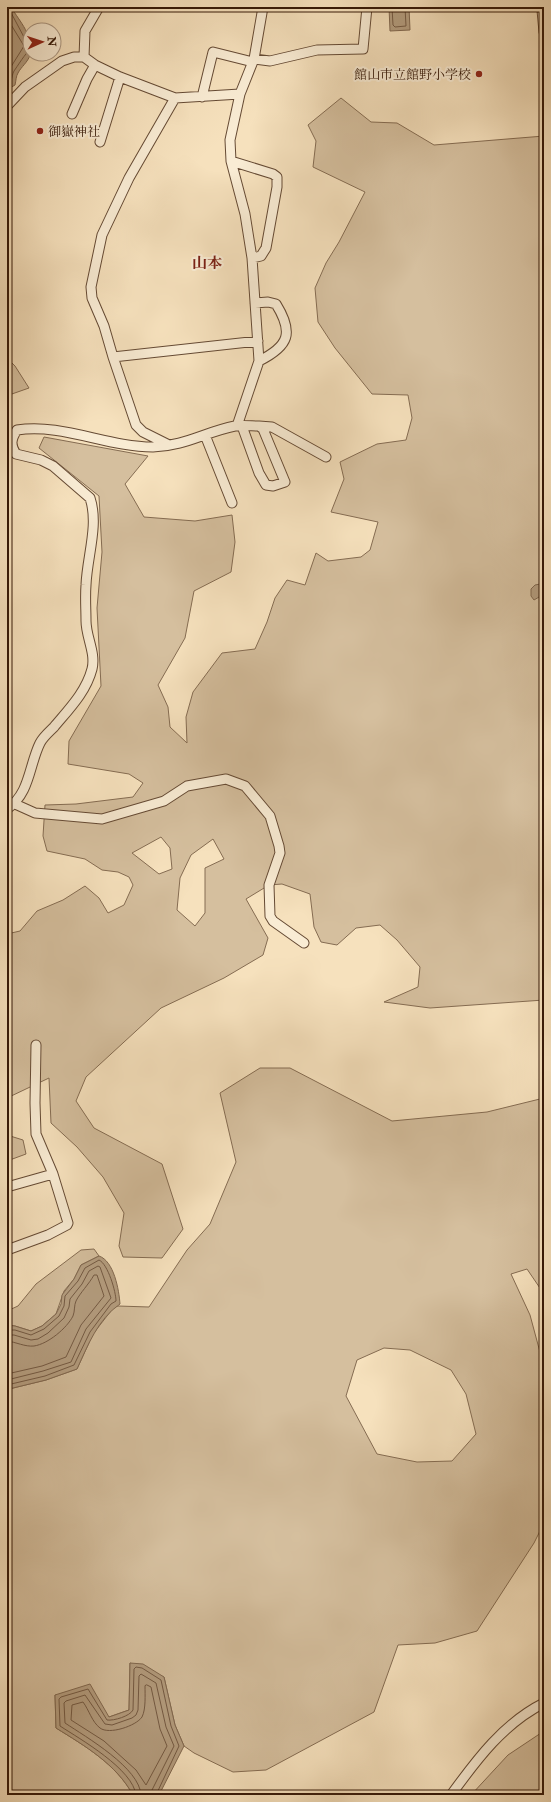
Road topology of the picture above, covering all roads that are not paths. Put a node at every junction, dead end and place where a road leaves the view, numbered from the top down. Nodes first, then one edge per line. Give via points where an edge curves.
1 (99, 7) edge
2 (263, 7) edge
3 (367, 7) edge
4 (539, 7) edge
5 (544, 32) edge
6 (84, 57) junction
7 (253, 60) junction
8 (95, 65) junction
9 (120, 77) junction
10 (240, 94) junction
11 (202, 97) junction
12 (175, 98) junction
13 (7, 106) edge
14 (72, 114) dead end
15 (100, 142) dead end
16 (231, 161) junction
17 (252, 258) junction
18 (255, 303) junction
19 (258, 341) junction
20 (113, 357) junction
21 (259, 361) junction
22 (239, 426) junction
23 (259, 426) junction
24 (11, 431) edge
25 (205, 435) junction
26 (172, 446) junction
27 (326, 457) dead end
28 (232, 503) dead end
29 (11, 806) edge
30 (304, 943) dead end
31 (36, 1045) dead end
32 (53, 1174) junction
33 (7, 1187) edge
34 (7, 1250) edge
35 (544, 1703) edge
36 (451, 1795) edge

1 - 6 street via 85,31
2 - 7 street
3 - 7 street via 363,49 317,50 270,60
4 - 5 street via 542,10
6 - 8 street
6 - 13 street via 62,61 25,87
7 - 10 street
7 - 11 street via 213,52
8 - 9 street
8 - 14 street
9 - 12 street
9 - 15 street
10 - 11 street
10 - 16 street via 230,140
11 - 12 street
12 - 20 street via 129,178 102,234 91,287 92,298
16 - 17 street via 245,214
16 - 17 street via 277,176 266,248 262,256
17 - 18 street
18 - 19 street
18 - 21 street via 276,304 287,325 287,338 281,346
19 - 20 street
19 - 21 street
20 - 26 street via 136,425 143,432
21 - 22 street
22 - 23 street
22 - 23 street via 266,485 273,486 285,482 263,429
22 - 25 street
23 - 27 street via 272,427
24 - 26 street via 28,428 144,446
24 - 29 street via 12,448 16,454 41,460 53,466 90,498 93,521 86,585 86,627 92,651 92,668 85,688 40,742 26,786
25 - 26 street
25 - 28 street
29 - 30 street via 35,813 102,819 164,801 187,786 226,779 245,786 270,816 279,846 280,853 269,885 270,916 273,921
31 - 32 street via 36,1134
32 - 33 street
32 - 34 street via 69,1220 67,1225
35 - 36 street via 528,1711 496,1738

